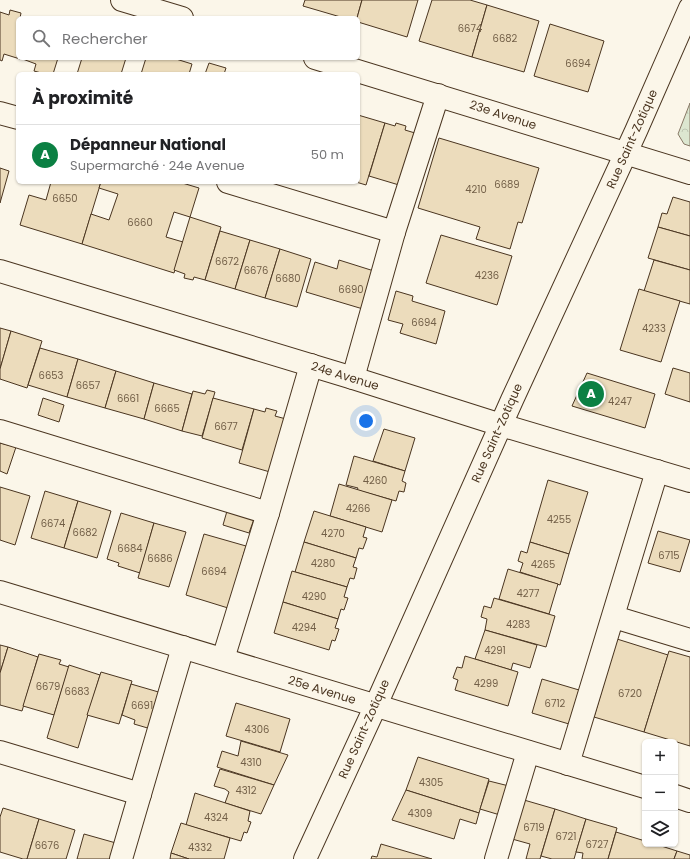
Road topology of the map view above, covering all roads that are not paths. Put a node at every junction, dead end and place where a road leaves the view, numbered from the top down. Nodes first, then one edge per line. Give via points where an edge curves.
1 (122, 0) edge
2 (690, 8) edge
3 (175, 16) edge
4 (322, 60) edge
5 (438, 95) junction
6 (0, 113) edge
7 (16, 117) edge
8 (626, 153) junction
9 (690, 173) edge
10 (235, 184) edge
11 (394, 232) junction
12 (0, 271) edge
13 (311, 365) junction
14 (353, 378) junction
15 (501, 425) junction
16 (0, 431) edge
17 (658, 471) junction
18 (690, 481) edge
19 (268, 513) junction
20 (0, 592) edge
21 (614, 617) junction
22 (690, 640) edge
23 (182, 647) junction
24 (223, 659) junction
25 (376, 705) junction
26 (0, 752) edge
27 (528, 752) junction
28 (568, 764) junction
29 (642, 786) edge
30 (140, 794) junction
31 (678, 797) edge
32 (690, 801) edge
33 (121, 859) edge
34 (305, 859) edge
35 (496, 859) edge

1 - 3 street
2 - 8 street, Rue Saint-Zotique
4 - 5 street, 23e Avenue
5 - 8 street, 23e Avenue
5 - 11 street
6 - 7 street
8 - 9 street, 23e Avenue
8 - 15 street, Rue Saint-Zotique
10 - 11 street
11 - 14 street
12 - 13 street, 24e Avenue
13 - 14 street, 24e Avenue
13 - 19 street
14 - 15 street, 24e Avenue
15 - 17 street, 24e Avenue
15 - 25 street, Rue Saint-Zotique
16 - 19 street
17 - 18 street, 24e Avenue
17 - 21 street
19 - 24 street
20 - 23 street, 25e Avenue
21 - 22 street
21 - 28 street
23 - 24 street, 25e Avenue
23 - 30 street
24 - 25 street, 25e Avenue
25 - 27 street, 25e Avenue
25 - 34 street, Rue Saint-Zotique
26 - 30 street
27 - 28 street, 25e Avenue
27 - 35 street
28 - 29 street, 25e Avenue
30 - 33 street
31 - 32 street

